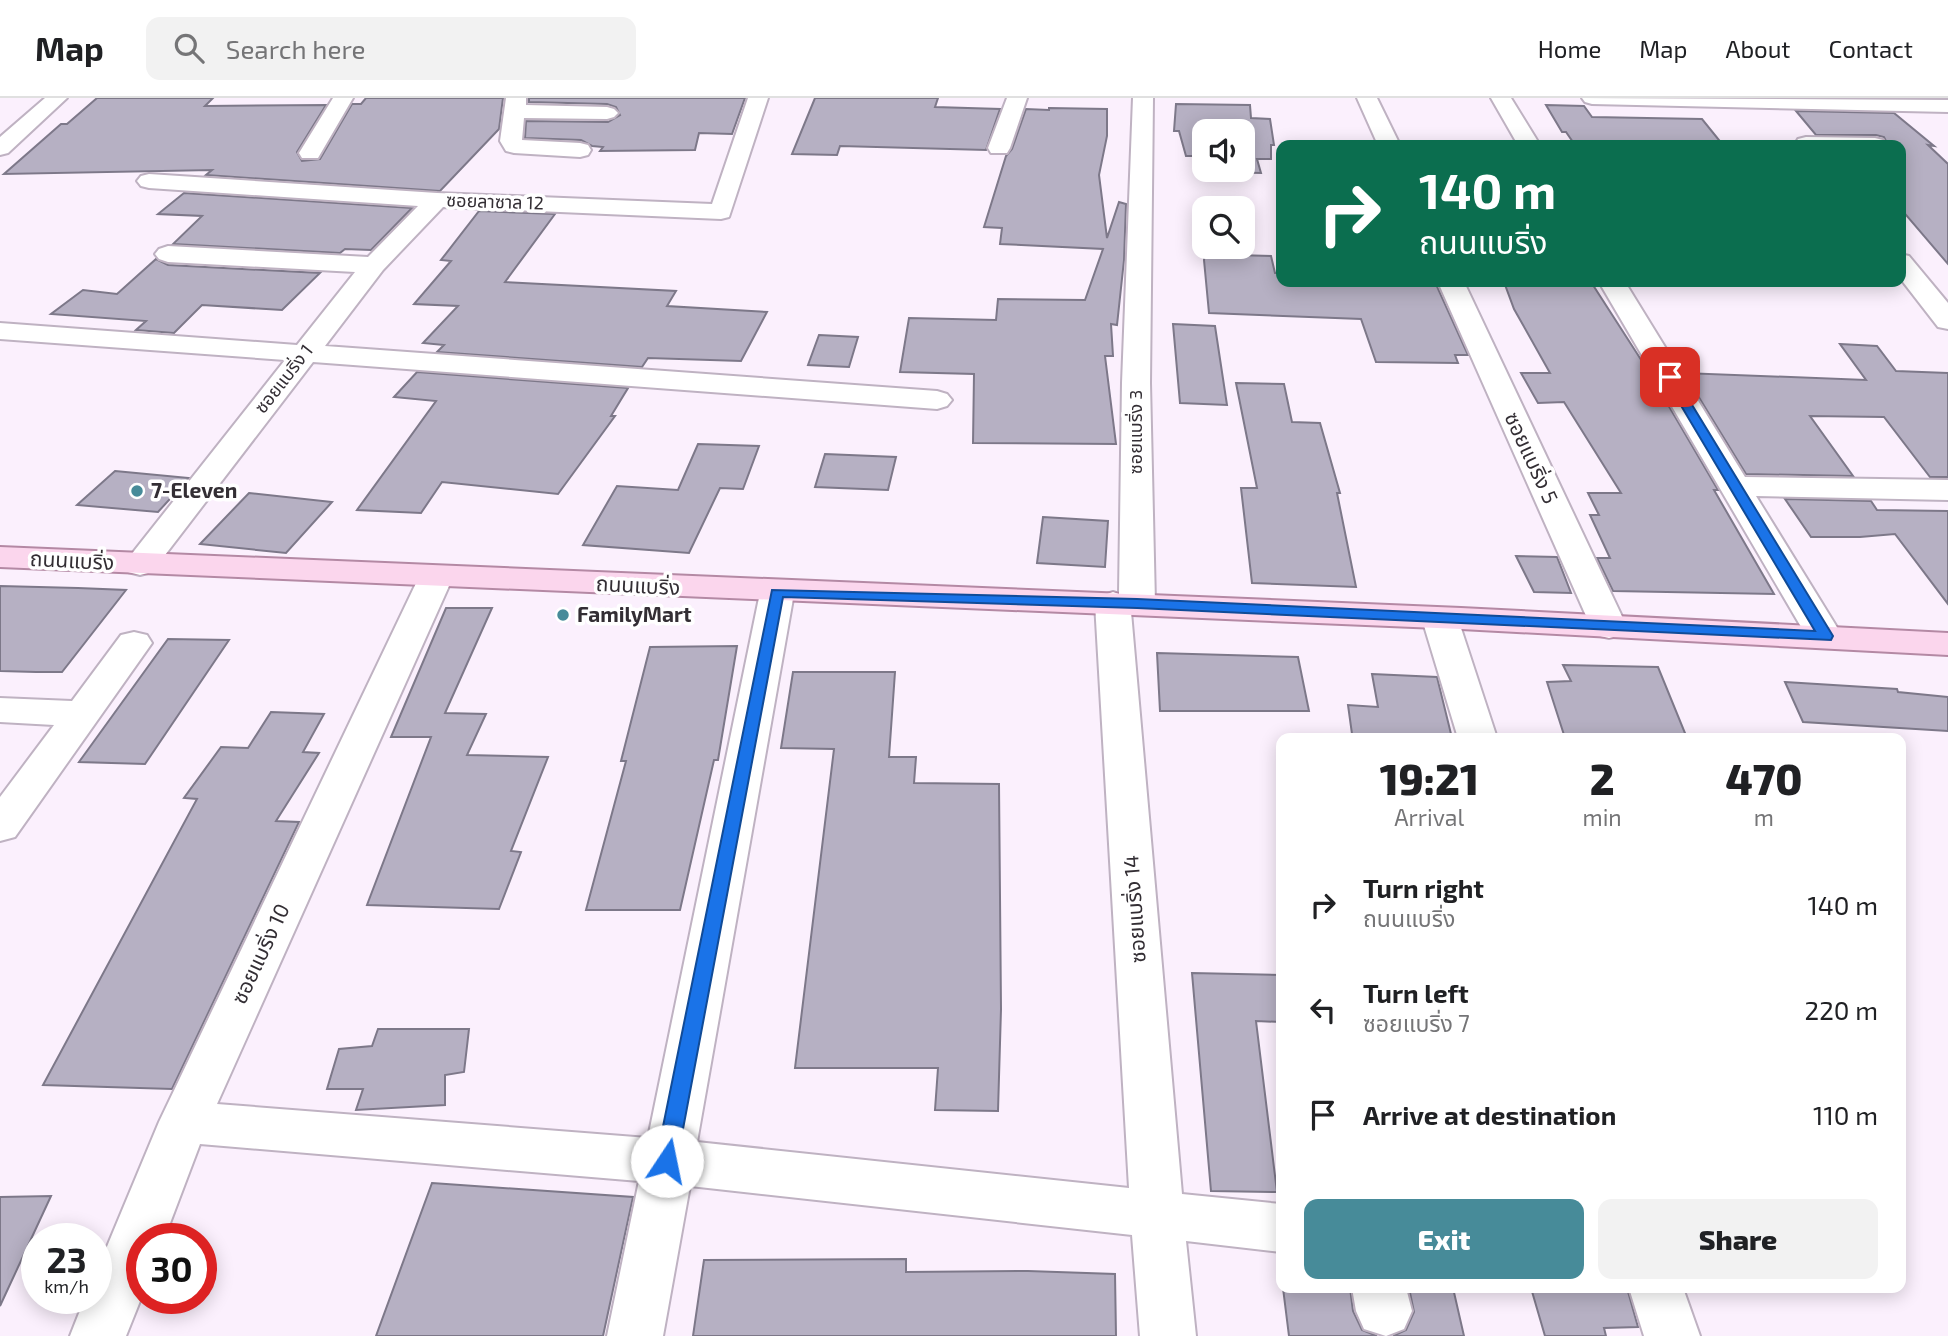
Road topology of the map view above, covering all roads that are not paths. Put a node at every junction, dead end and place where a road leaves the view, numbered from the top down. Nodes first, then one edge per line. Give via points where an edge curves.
1 (57, 98) edge
2 (343, 98) edge
3 (758, 98) edge
4 (1017, 98) edge
5 (1143, 98) edge
6 (1367, 98) edge
7 (1501, 98) edge
8 (1592, 98) edge
9 (1742, 99) edge
10 (1773, 102) junction
11 (516, 104) edge
12 (1948, 106) edge
13 (607, 113) dead end
14 (1387, 140) edge
15 (1526, 140) edge
16 (1804, 140) edge
17 (0, 148) edge
18 (999, 148) dead end
19 (580, 150) dead end
20 (310, 153) dead end
21 (149, 181) dead end
22 (436, 200) junction
23 (168, 254) dead end
24 (374, 265) junction
25 (1906, 268) edge
26 (1453, 287) edge
27 (1615, 287) edge
28 (1948, 321) edge
29 (0, 331) edge
30 (302, 355) junction
31 (937, 400) dead end
32 (1735, 486) junction
33 (1948, 489) edge
34 (0, 557) edge
35 (140, 565) junction
36 (436, 577) junction
37 (777, 593) junction
38 (1125, 603) junction
39 (1440, 619) junction
40 (1609, 627) junction
41 (1825, 636) junction
42 (134, 643) dead end
43 (1948, 644) edge
44 (0, 710) edge
45 (84, 713) junction
46 (1477, 733) edge
47 (14, 788) edge
48 (0, 827) edge
49 (184, 1122) junction
50 (667, 1161) junction
51 (1157, 1215) junction
52 (1276, 1227) edge
53 (1658, 1293) edge
54 (98, 1336) edge
55 (635, 1336) edge
56 (1168, 1336) edge
57 (1672, 1336) edge

1 - 17 street
2 - 20 street
3 - 22 street, ซอยลาซาล 12 via 721,212
4 - 18 street
5 - 38 street, ซอยแบริ่ง 3
6 - 14 street
7 - 15 street
8 - 9 street
9 - 10 street
10 - 12 street
10 - 16 street
11 - 13 street
11 - 19 street via 514,146
21 - 22 street, ซอยลาซาล 12
22 - 24 street, ซอยแบริ่ง 1
23 - 24 street
24 - 30 street, ซอยแบริ่ง 1
25 - 28 street
26 - 40 street, ซอยแบริ่ง 5
27 - 32 street
29 - 30 street
30 - 31 street
30 - 35 street, ซอยแบริ่ง 1
32 - 33 street
32 - 41 street
34 - 35 main road, ถนนแบริ่ง
35 - 36 main road, ถนนแบริ่ง
36 - 37 main road, ถนนแบริ่ง
36 - 49 street, ซอยแบริ่ง 10
37 - 38 main road, ถนนแบริ่ง
37 - 50 street
38 - 39 main road, ถนนแบริ่ง
38 - 51 street, ซอยแบริ่ง 14
39 - 40 main road, ถนนแบริ่ง
39 - 46 street
40 - 41 main road, ถนนแบริ่ง
41 - 43 main road, ถนนแบริ่ง
42 - 45 street
44 - 45 street
45 - 47 street
47 - 48 street
49 - 50 street
49 - 54 street, ซอยแบริ่ง 10
50 - 51 street
50 - 55 street
51 - 52 street
51 - 56 street, ซอยแบริ่ง 14
53 - 57 street

